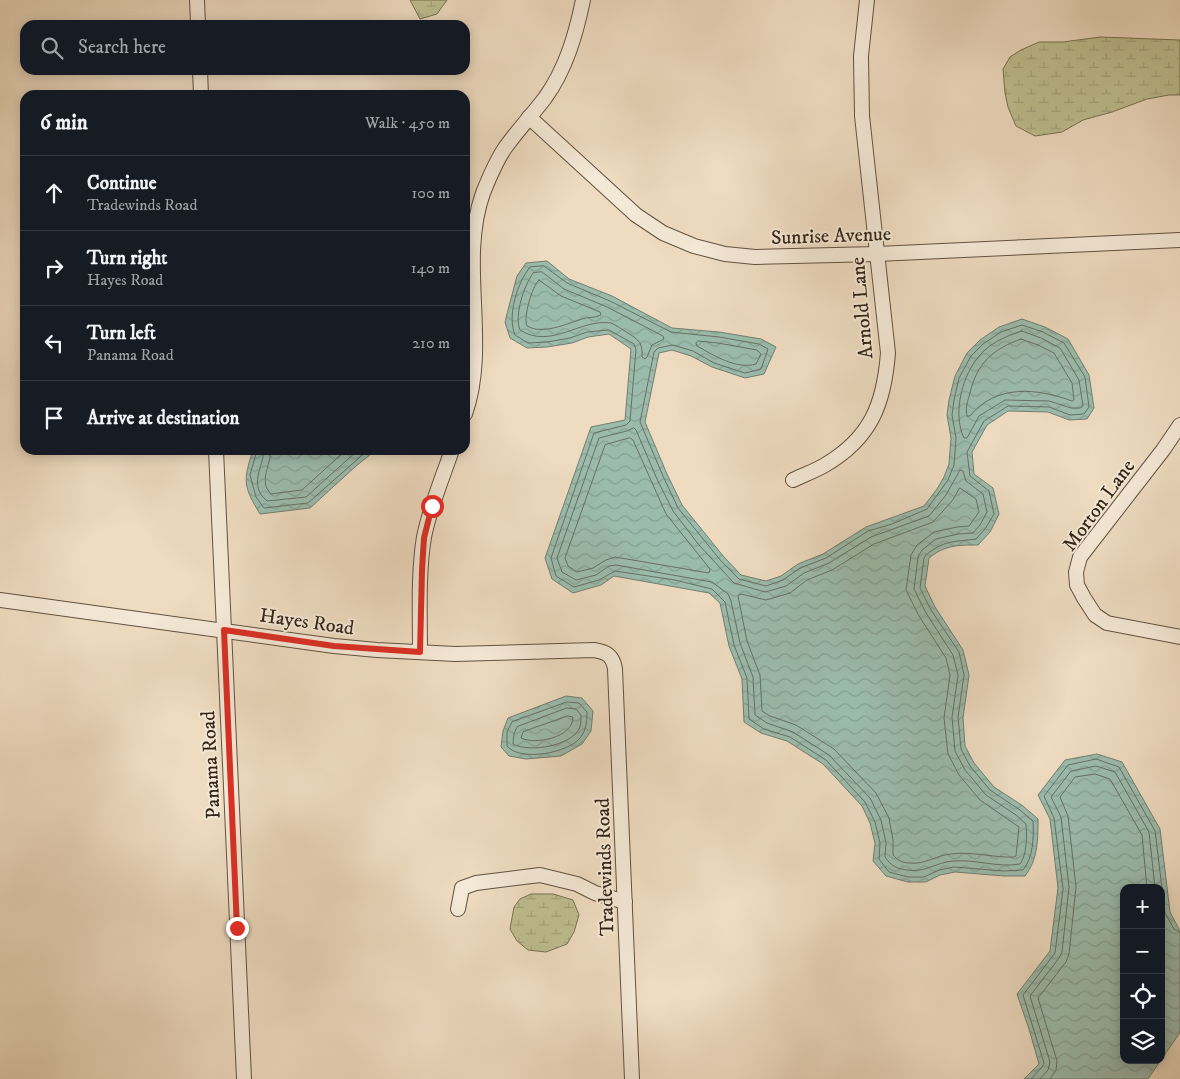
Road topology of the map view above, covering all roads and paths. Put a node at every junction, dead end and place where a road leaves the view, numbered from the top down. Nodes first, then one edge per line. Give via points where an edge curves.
1 (197, 0) edge
2 (583, 0) edge
3 (867, 0) edge
4 (198, 20) edge
5 (200, 75) edge
6 (201, 90) edge
7 (530, 117) junction
8 (1180, 240) edge
9 (877, 254) junction
10 (470, 395) edge
11 (1180, 425) edge
12 (216, 455) edge
13 (450, 455) edge
14 (793, 480) dead end
15 (0, 600) edge
16 (224, 630) junction
17 (1180, 637) edge
18 (420, 652) junction
19 (609, 654) joint
20 (625, 902) junction
21 (458, 909) dead end
22 (244, 1079) edge
23 (632, 1079) edge

1 - 4 street
2 - 7 street via 561,72
3 - 9 street, Arnold Lane via 861,93
5 - 6 street
7 - 9 street, Sunrise Avenue via 636,215 664,234 694,246 755,257
7 - 10 street via 503,150 483,193 476,221 472,254 476,339
8 - 9 street, Sunrise Avenue
9 - 14 street, Arnold Lane via 888,353 886,380 878,409 847,450 824,466
11 - 17 street, Morton Lane via 1080,557 1076,572 1077,585 1084,598 1095,615 1107,623
12 - 16 street, Panama Road
13 - 18 street via 424,538
15 - 16 street, Hayes Road
16 - 18 street, Hayes Road via 334,646
16 - 22 street, Panama Road
18 - 19 street, Hayes Road via 594,650
19 - 20 street, Tradewinds Road via 616,669
20 - 21 street via 577,884 540,875 462,888
20 - 23 street, Tradewinds Road

